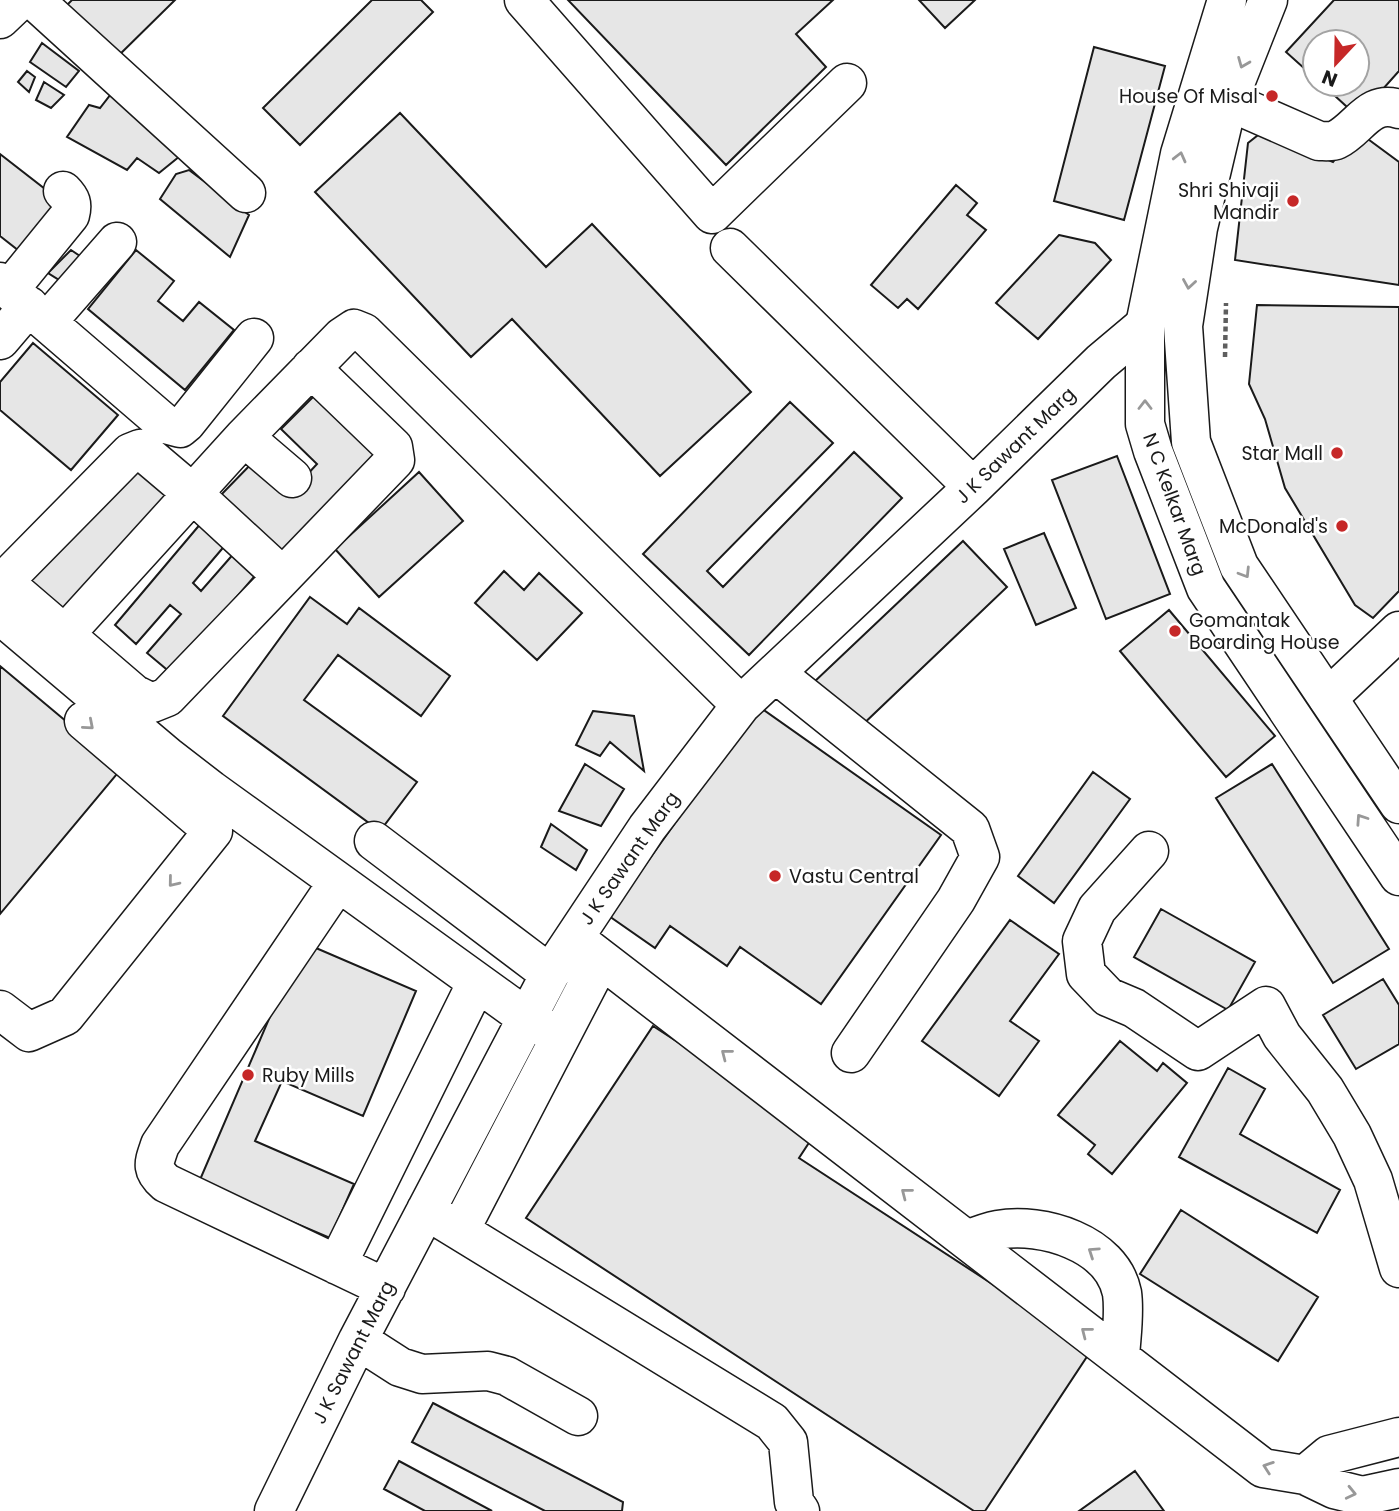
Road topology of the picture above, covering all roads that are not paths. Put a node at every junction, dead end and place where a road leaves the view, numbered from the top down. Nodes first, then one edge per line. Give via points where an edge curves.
1 (20, 0) edge
2 (34, 0) edge
3 (524, 0) edge
4 (1227, 0) edge
5 (1268, 0) edge
6 (0, 19) edge
7 (847, 83) dead end
8 (1228, 101) junction
9 (1399, 109) edge
10 (63, 191) dead end
11 (246, 192) dead end
12 (117, 242) dead end
13 (730, 248) dead end
14 (21, 300) edge
15 (1145, 325) junction
16 (254, 338) dead end
17 (0, 340) edge
18 (312, 368) junction
19 (244, 436) junction
20 (292, 478) dead end
21 (973, 487) junction
22 (192, 493) junction
23 (282, 576) junction
24 (0, 615) edge
25 (1399, 631) edge
26 (65, 634) junction
27 (0, 649) edge
28 (775, 673) junction
29 (1328, 698) junction
30 (741, 705) junction
31 (1399, 804) edge
32 (374, 841) dead end
33 (1149, 851) dead end
34 (1399, 876) edge
35 (338, 882) junction
36 (588, 948) junction
37 (550, 974) junction
38 (477, 982) junction
39 (0, 1010) edge
40 (527, 1018) junction
41 (561, 1036) junction
42 (851, 1054) dead end
43 (500, 1069) junction
44 (534, 1088) junction
45 (413, 1111) junction
46 (465, 1137) junction
47 (426, 1210) junction
48 (460, 1230) junction
49 (967, 1240) junction
50 (337, 1265) junction
51 (1399, 1268) edge
52 (386, 1288) junction
53 (358, 1340) junction
54 (1120, 1358) junction
55 (578, 1416) dead end
56 (1399, 1437) edge
57 (1305, 1475) junction
58 (1399, 1488) edge
59 (275, 1511) edge
60 (800, 1511) edge

1 - 6 street
2 - 11 street
3 - 7 street via 712,214
15 -> 4 street, N C Kelkar Marg via 1180,155
5 -> 8 street, N C Kelkar Marg
8 - 9 street via 1319,141 1335,140 1376,108
8 -> 29 street, N C Kelkar Marg via 1198,228 1183,326 1191,442 1239,566
10 - 14 street via 71,200 70,215
12 - 14 street
13 - 21 street
14 - 16 street via 172,428 186,423
14 - 17 street
15 - 21 street, J K Sawant Marg
34 -> 15 street, N C Kelkar Marg via 1206,587 1145,424
18 - 19 street
18 - 23 street via 393,447 394,460
18 - 30 street via 354,328 364,332
19 - 20 street
19 - 22 street
21 - 28 street, J K Sawant Marg
22 - 23 street
22 - 26 street
22 - 26 street via 140,449 135,450 12,573 9,581 14,591
23 - 26 street via 167,697 152,703 134,694
24 - 35 street via 167,756
25 - 29 street
27 -> 39 street via 213,831 65,1016 29,1032
28 - 30 street, J K Sawant Marg
28 - 42 street via 970,829 980,857
29 - 31 street, N C Kelkar Marg
30 - 36 street, J K Sawant Marg via 647,828
32 - 37 street
33 - 51 street via 1097,909 1082,941 1086,974 1108,997 1134,1008 1198,1051 1266,1006 1352,1136 1373,1180
35 - 38 street
35 - 50 street via 160,1145 154,1162 156,1174 166,1183
36 - 37 street, J K Sawant Marg
36 - 41 street
49 -> 36 street
37 - 40 street, J K Sawant Marg
38 - 40 street
38 - 45 street
40 - 41 street
40 - 43 street, J K Sawant Marg
41 - 44 street
43 - 44 street
43 - 46 street, J K Sawant Marg
44 - 48 street
45 - 46 street
45 - 50 street
46 - 47 street, J K Sawant Marg
47 - 48 street
47 - 52 street, J K Sawant Marg
48 - 60 street via 772,1422 788,1442 794,1502
54 -> 49 street
54 -> 49 street via 1121,1291 1112,1269 1098,1253 1044,1230 996,1230
50 - 52 street
52 - 53 street, J K Sawant Marg
53 - 55 street via 400,1367 422,1374 488,1371 507,1376
53 - 59 street, J K Sawant Marg
57 -> 54 street via 1263,1468
56 - 57 street via 1329,1455
57 -> 58 street via 1362,1496

